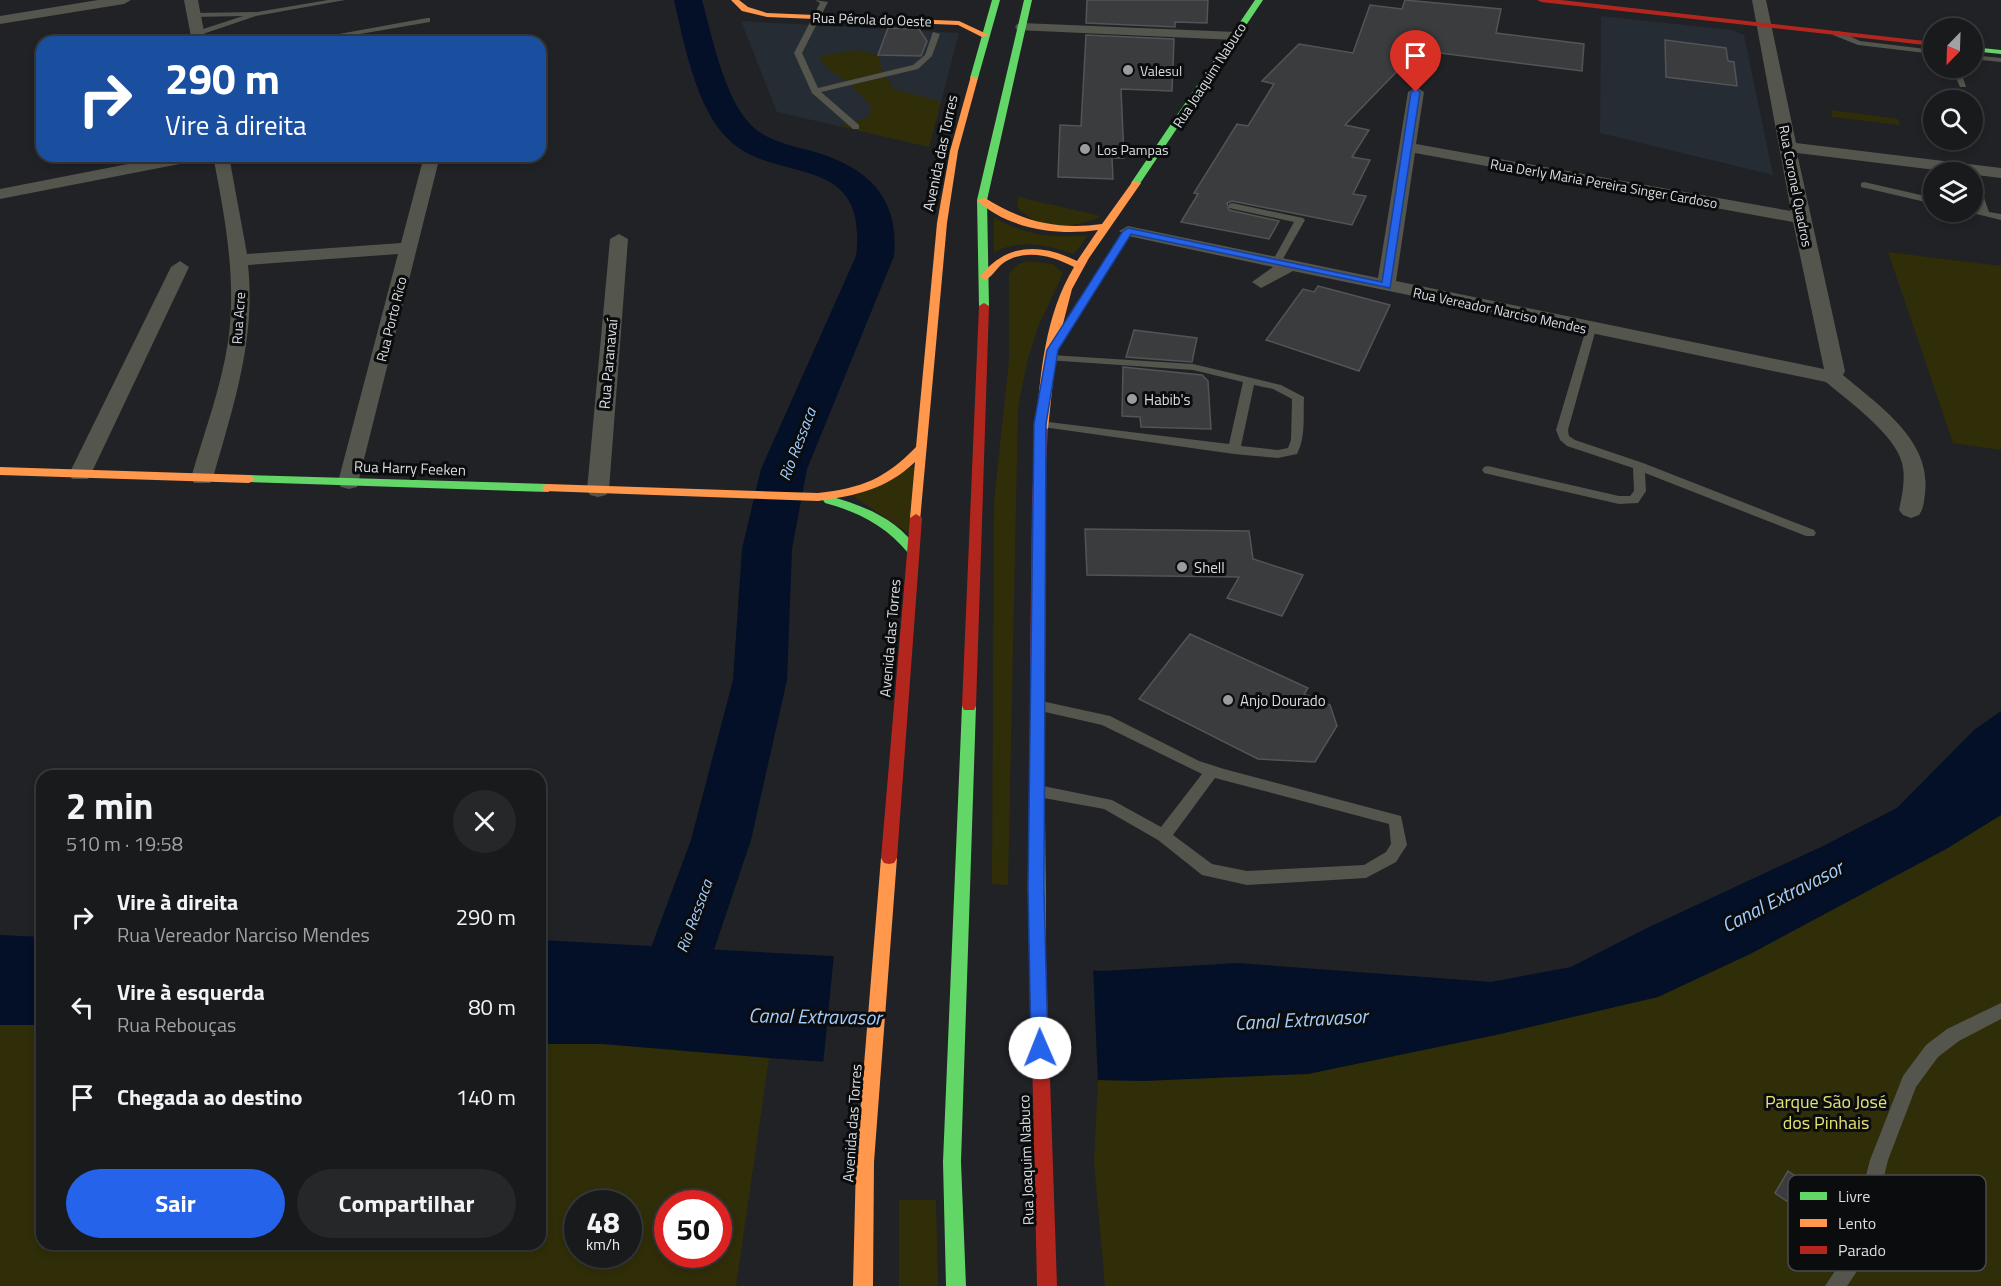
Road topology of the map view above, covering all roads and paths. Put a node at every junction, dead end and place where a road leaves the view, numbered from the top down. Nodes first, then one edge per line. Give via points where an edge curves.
1 (123, 0) edge
2 (191, 0) edge
3 (341, 0) edge
4 (735, 0) edge
5 (819, 0) edge
6 (994, 0) edge
7 (1028, 0) edge
8 (1259, 0) edge
9 (1541, 0) edge
10 (1759, 0) edge
11 (257, 14) junction
12 (194, 15) junction
13 (817, 17) junction
14 (0, 20) edge
15 (427, 20) dead end
16 (1766, 26) junction
17 (1022, 27) junction
18 (1836, 33) junction
19 (936, 34) dead end
20 (985, 35) junction
21 (198, 36) edge
22 (203, 36) edge
23 (340, 36) edge
24 (1236, 36) junction
25 (1923, 44) edge
26 (1983, 50) edge
27 (1923, 51) edge
28 (2001, 52) edge
29 (1983, 58) edge
30 (2001, 60) edge
31 (1960, 78) edge
32 (1963, 86) dead end
33 (815, 91) junction
34 (1416, 92) dead end
35 (856, 127) dead end
36 (1407, 147) junction
37 (1789, 147) junction
38 (164, 162) edge
39 (223, 162) edge
40 (430, 162) edge
41 (1923, 166) edge
42 (1983, 173) edge
43 (2001, 173) edge
44 (1864, 185) dead end
45 (0, 194) edge
46 (1923, 198) edge
47 (982, 201) junction
48 (1232, 206) dead end
49 (1983, 208) edge
50 (1985, 214) joint
51 (2001, 217) edge
52 (1801, 218) junction
53 (1107, 226) junction
54 (1128, 231) dead end
55 (619, 238) dead end
56 (408, 248) junction
57 (239, 260) junction
58 (1284, 264) junction
59 (180, 267) dead end
60 (1086, 267) junction
61 (985, 277) junction
62 (1261, 282) dead end
63 (1386, 286) junction
64 (1072, 323) dead end
65 (1591, 329) junction
66 (1052, 354) junction
67 (1833, 373) junction
68 (1249, 380) junction
69 (1040, 424) junction
70 (921, 449) junction
71 (1234, 450) junction
72 (1639, 466) junction
73 (1488, 470) dead end
74 (0, 471) edge
75 (80, 474) junction
76 (202, 478) junction
77 (349, 482) junction
78 (598, 490) junction
79 (813, 497) junction
80 (1911, 510) dead end
81 (1810, 533) dead end
82 (913, 551) junction
83 (1037, 705) junction
84 (1212, 771) junction
85 (1036, 791) junction
86 (1163, 836) junction
87 (2001, 1011) edge
88 (1875, 1175) edge
89 (1846, 1271) edge
90 (862, 1286) edge
91 (956, 1286) edge
92 (1047, 1286) edge
93 (1835, 1286) edge

1 - 14 street
2 - 12 street
3 - 11 lane
4 - 13 main road, Rua Pérola do Oeste via 757,13
5 - 13 lane via 824,2
6 - 20 main road, Avenida das Torres
7 - 17 main road
8 - 24 main road, Rua Joaquim Nabuco
9 - 16 main road
10 - 16 street, Rua Coronel Quadros
11 - 12 lane
11 - 22 lane
12 - 21 street
13 - 20 main road, Rua Pérola do Oeste via 959,23
13 - 33 lane via 798,53
15 - 23 lane
16 - 18 main road
16 - 37 street, Rua Coronel Quadros
17 - 24 street
17 - 47 main road
18 - 25 main road
18 - 27 lane via 1858,44
19 - 33 lane via 932,55 922,64
20 - 70 main road, Avenida das Torres via 954,151 944,213
24 - 53 main road, Rua Joaquim Nabuco
26 - 28 main road
29 - 30 lane
31 - 32 lane
33 - 35 lane
34 - 36 street
36 - 52 street, Rua Derly Maria Pereira Singer Cardoso
36 - 63 street
37 - 41 street
37 - 52 street, Rua Coronel Quadros
38 - 45 street
39 - 57 street, Rua Acre
40 - 56 street, Rua Porto Rico
42 - 43 street
44 - 46 lane
47 - 53 main road via 1004,217 1035,228 1073,232
47 - 61 main road
48 - 58 lane via 1300,220
49 - 50 lane
50 - 51 lane
52 - 67 street, Rua Coronel Quadros
53 - 60 main road, Rua Joaquim Nabuco
54 - 58 street, Rua Vereador Narciso Mendes
55 - 78 street, Rua Paranavaí
56 - 57 street
56 - 77 street, Rua Porto Rico
57 - 76 street, Rua Acre via 240,311 233,369
58 - 62 street
58 - 63 street, Rua Vereador Narciso Mendes
59 - 75 street
60 - 61 main road via 1056,254 1024,252 997,260
60 - 66 main road, Rua Joaquim Nabuco via 1061,304
61 - 91 main road via 952,1162
63 - 65 street, Rua Vereador Narciso Mendes
64 - 66 main road, Rua Joaquim Nabuco
65 - 67 street, Rua Vereador Narciso Mendes via 1820,376
65 - 72 lane via 1562,430 1564,437 1571,443
66 - 68 lane via 1193,367
66 - 69 main road, Rua Joaquim Nabuco
67 - 80 street via 1879,416 1912,457 1916,484
68 - 71 lane
68 - 71 lane via 1298,397 1297,440 1293,451 1278,454
69 - 71 lane
69 - 83 main road, Rua Joaquim Nabuco
70 - 79 main road, Rua Harry Feeken via 894,479 879,486 850,494
70 - 82 main road, Avenida das Torres
72 - 73 lane via 1640,491 1635,500 1619,500
72 - 81 lane
74 - 75 main road, Rua Harry Feeken
75 - 76 main road, Rua Harry Feeken
76 - 77 main road, Rua Harry Feeken
77 - 78 main road, Rua Harry Feeken
78 - 79 main road, Rua Harry Feeken
79 - 82 main road, Rua Harry Feeken via 855,506 878,516 898,531
82 - 90 main road, Avenida das Torres via 865,1162
83 - 84 lane via 1105,720
83 - 85 main road, Rua Joaquim Nabuco
84 - 86 lane
84 - 86 lane via 1396,820 1399,845 1391,857 1366,871 1247,878 1208,870
85 - 86 lane via 1107,804
85 - 92 main road, Rua Joaquim Nabuco
87 - 88 lane via 1953,1035 1932,1051 1909,1082
89 - 93 lane

